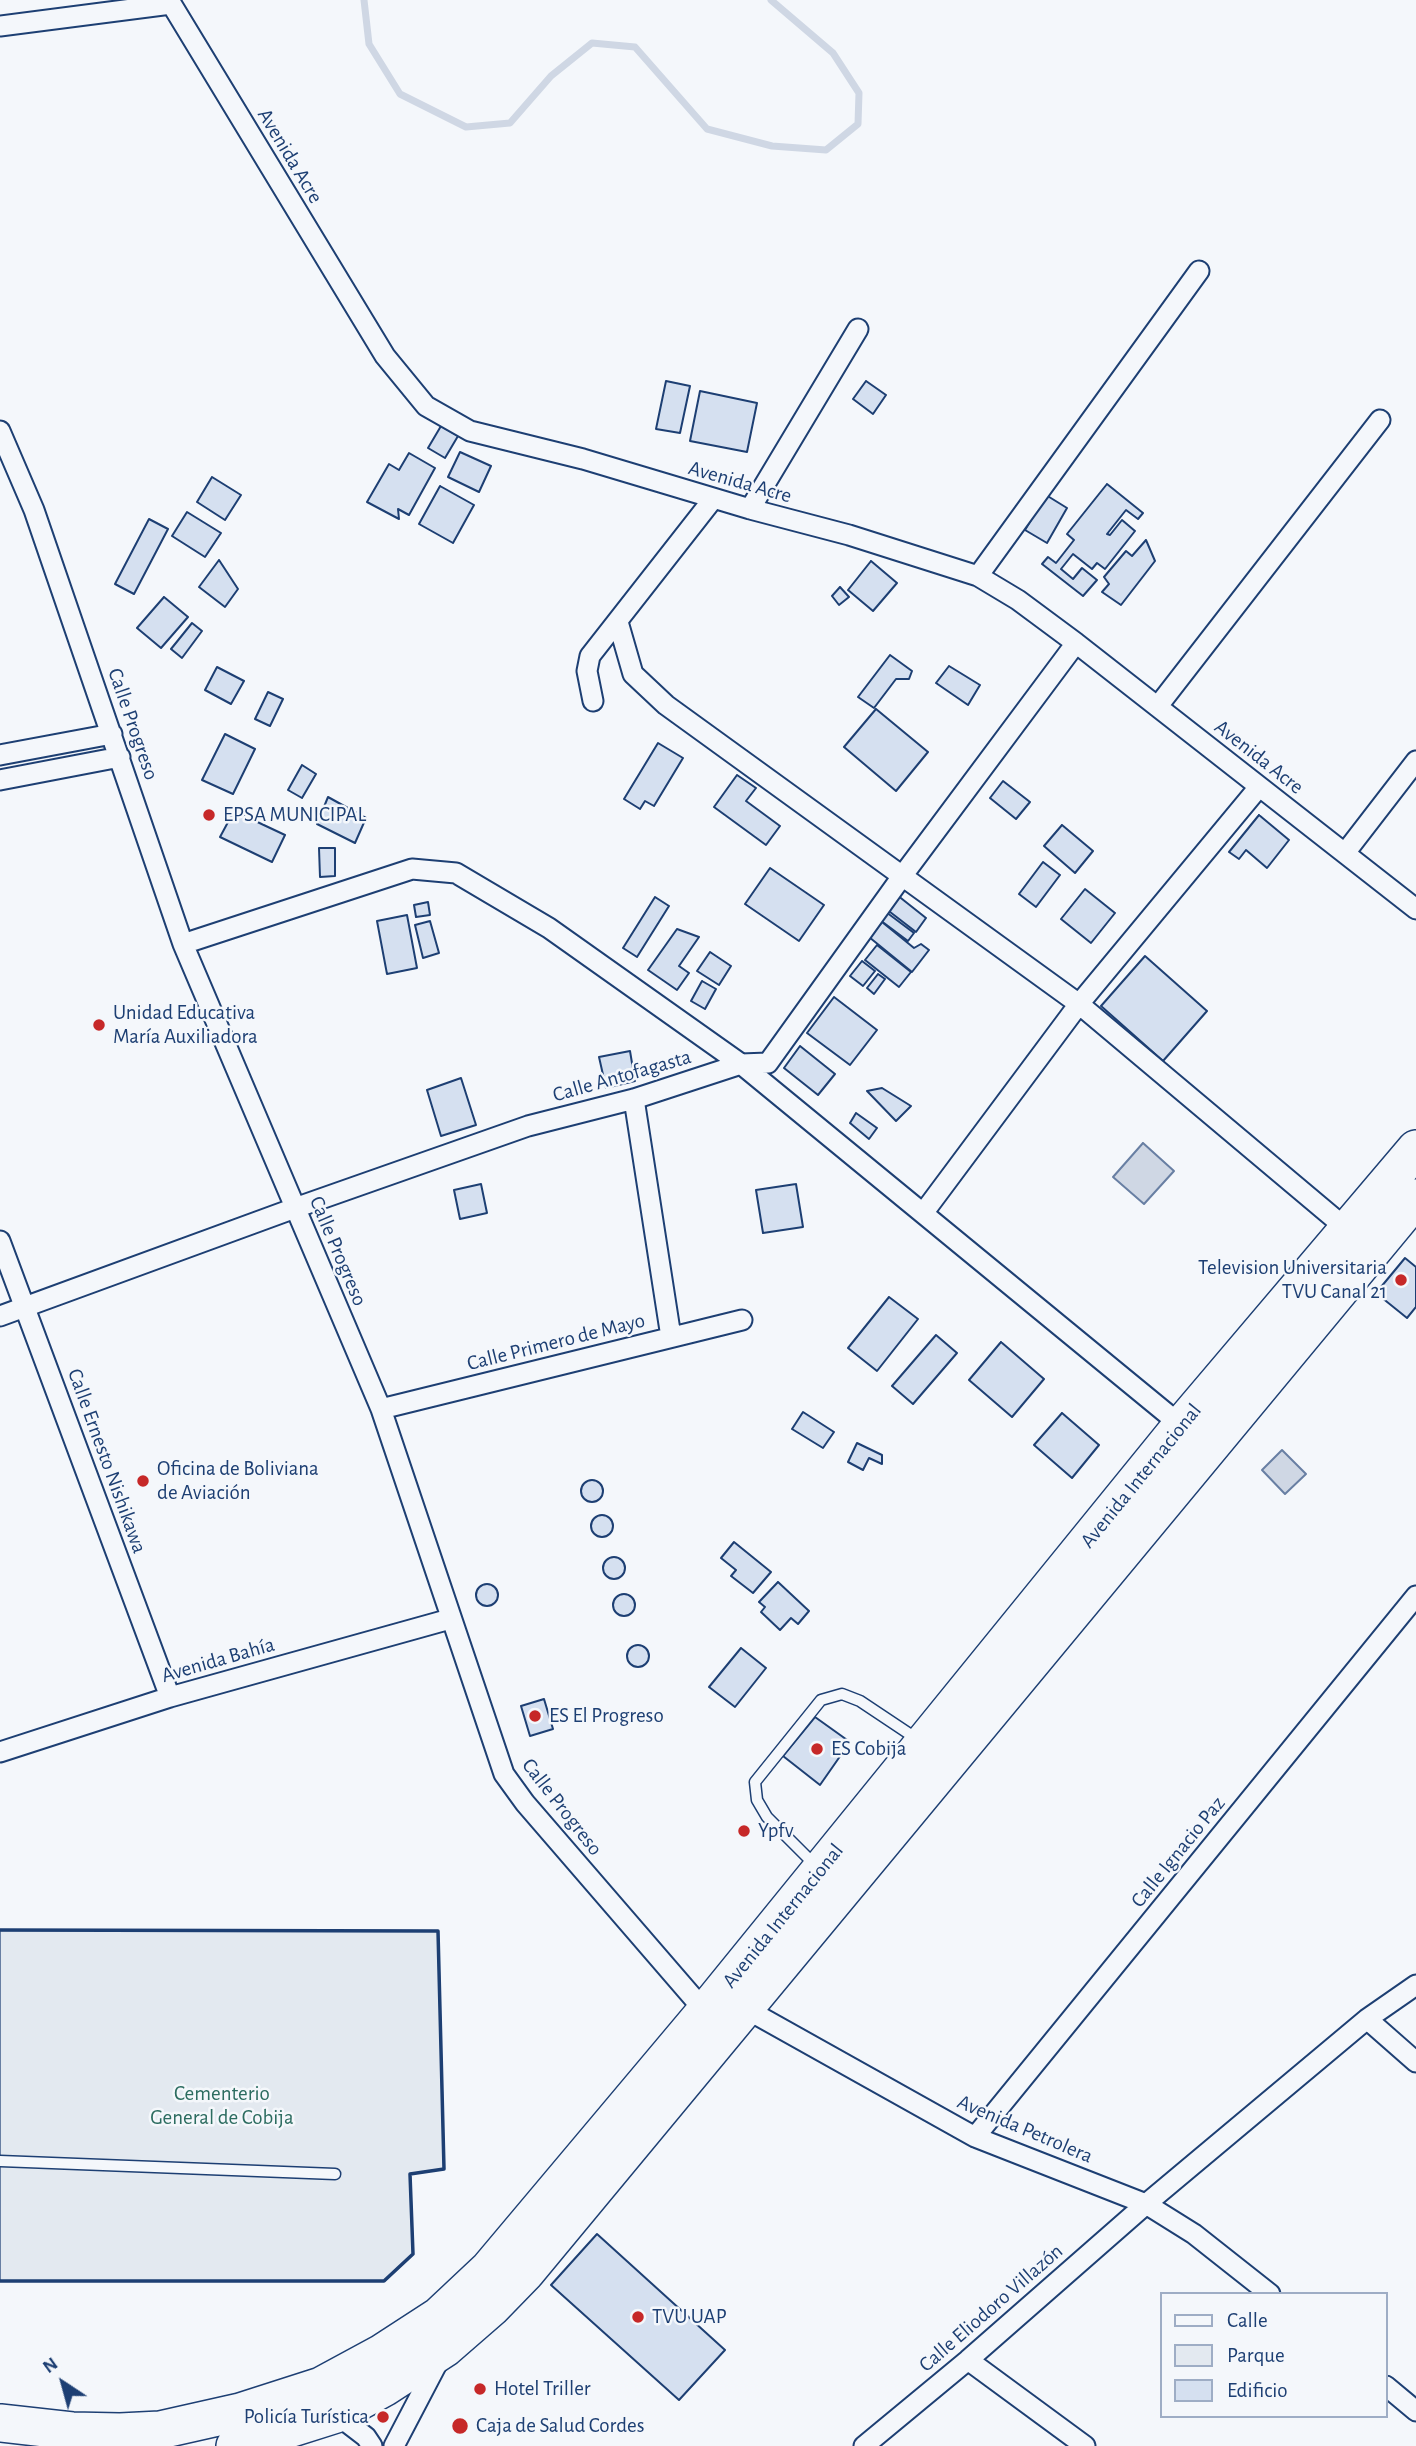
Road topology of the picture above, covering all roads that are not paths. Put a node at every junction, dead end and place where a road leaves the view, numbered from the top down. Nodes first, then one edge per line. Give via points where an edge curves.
1 (170, 2) edge
2 (0, 26) edge
3 (1199, 271) dead end
4 (858, 329) dead end
5 (1380, 420) dead end
6 (0, 432) edge
7 (713, 499) junction
8 (750, 509) junction
9 (978, 576) junction
10 (618, 622) junction
11 (1076, 643) junction
12 (593, 701) dead end
13 (1158, 706) junction
14 (112, 734) junction
15 (0, 755) edge
16 (120, 757) junction
17 (1416, 761) edge
18 (0, 780) edge
19 (1259, 787) junction
20 (1345, 853) junction
21 (903, 875) junction
22 (1416, 909) edge
23 (183, 944) junction
24 (1079, 1004) junction
25 (741, 1064) junction
26 (634, 1099) junction
27 (1416, 1149) edge
28 (1416, 1198) edge
29 (295, 1208) junction
30 (924, 1212) junction
31 (1348, 1230) junction
32 (0, 1241) edge
33 (25, 1307) junction
34 (0, 1316) edge
35 (742, 1320) dead end
36 (671, 1337) junction
37 (381, 1409) junction
38 (1195, 1436) junction
39 (1416, 1596) edge
40 (450, 1619) junction
41 (170, 1697) junction
42 (923, 1743) junction
43 (0, 1752) edge
44 (820, 1870) junction
45 (1416, 1985) edge
46 (723, 2011) junction
47 (1367, 2019) junction
48 (1416, 2062) edge
49 (975, 2137) junction
50 (0, 2161) edge
51 (335, 2174) dead end
52 (1146, 2204) junction
53 (1267, 2292) edge
54 (445, 2348) junction
55 (968, 2360) junction
56 (1388, 2388) edge
57 (1416, 2411) edge
58 (337, 2414) junction
59 (0, 2423) edge
60 (162, 2438) edge
61 (235, 2446) edge
62 (372, 2446) edge
63 (394, 2446) edge
64 (864, 2446) edge
65 (1086, 2446) edge

1 - 2 street
1 - 7 street, Avenida Acre via 385,356 426,406 470,430 583,458
3 - 9 street
4 - 8 street
5 - 13 street
6 - 14 street, Calle Progreso via 34,510
7 - 8 street, Avenida Acre
7 - 10 street
8 - 9 street, Avenida Acre
9 - 11 street, Avenida Acre
10 - 12 street via 590,656 587,671
10 - 21 street via 633,674 666,705
11 - 13 street, Avenida Acre
11 - 21 street, Calle Antofagasta
13 - 19 street, Avenida Acre
14 - 15 street
14 - 16 street, Calle Progreso
16 - 18 street
16 - 23 street, Calle Progreso
17 - 20 street
19 - 20 street, Avenida Acre
19 - 24 street
20 - 22 street, Avenida Acre
21 - 24 street
21 - 25 street, Calle Antofagasta via 768,1063
23 - 25 street via 412,869 456,873 549,928
23 - 29 street, Calle Progreso
24 - 30 street
24 - 31 street
25 - 26 street, Calle Antofagasta
25 - 30 street
26 - 29 street, Calle Antofagasta via 528,1126
26 - 36 street
27 - 31 highway, Avenida Internacional
28 - 38 highway, Avenida Internacional
29 - 33 street, Calle Antofagasta
29 - 37 street, Calle Progreso
30 - 38 street
31 - 38 highway, Avenida Internacional
32 - 33 street, Calle Ernesto Nishikawa
33 - 34 street, Calle Antofagasta
33 - 41 street, Calle Ernesto Nishikawa
35 - 36 street, Calle Primero de Mayo
36 - 37 street, Calle Primero de Mayo
37 - 40 street, Calle Progreso
38 - 42 highway, Avenida Internacional
38 - 46 highway, Avenida Internacional
39 - 49 street, Calle Ignacio Paz
40 - 41 street, Avenida Bahía
40 - 46 street, Calle Progreso via 504,1774 525,1803
41 - 43 street, Avenida Bahía
42 - 44 highway, Avenida Internacional
42 - 44 lane via 860,1701 842,1694 821,1700 755,1782 757,1800 767,1817
44 - 46 highway, Avenida Internacional
45 - 47 street, Calle Eliodoro Villazón
46 - 49 street, Avenida Petrolera
46 - 54 highway, Avenida Internacional via 526,2272
46 - 60 highway, Avenida Internacional via 489,2269 439,2316 321,2386
47 - 48 street
47 - 52 street, Calle Eliodoro Villazón
49 - 52 street, Avenida Petrolera
50 - 51 lane
52 - 53 street, Avenida Petrolera via 1194,2234
52 - 55 street, Calle Eliodoro Villazón
54 - 58 highway, Avenida Internacional
54 - 63 street
55 - 64 street, Calle Eliodoro Villazón
55 - 65 street
56 - 57 street
58 - 61 highway, Avenida Internacional
58 - 62 street
59 - 60 highway, Avenida Internacional

